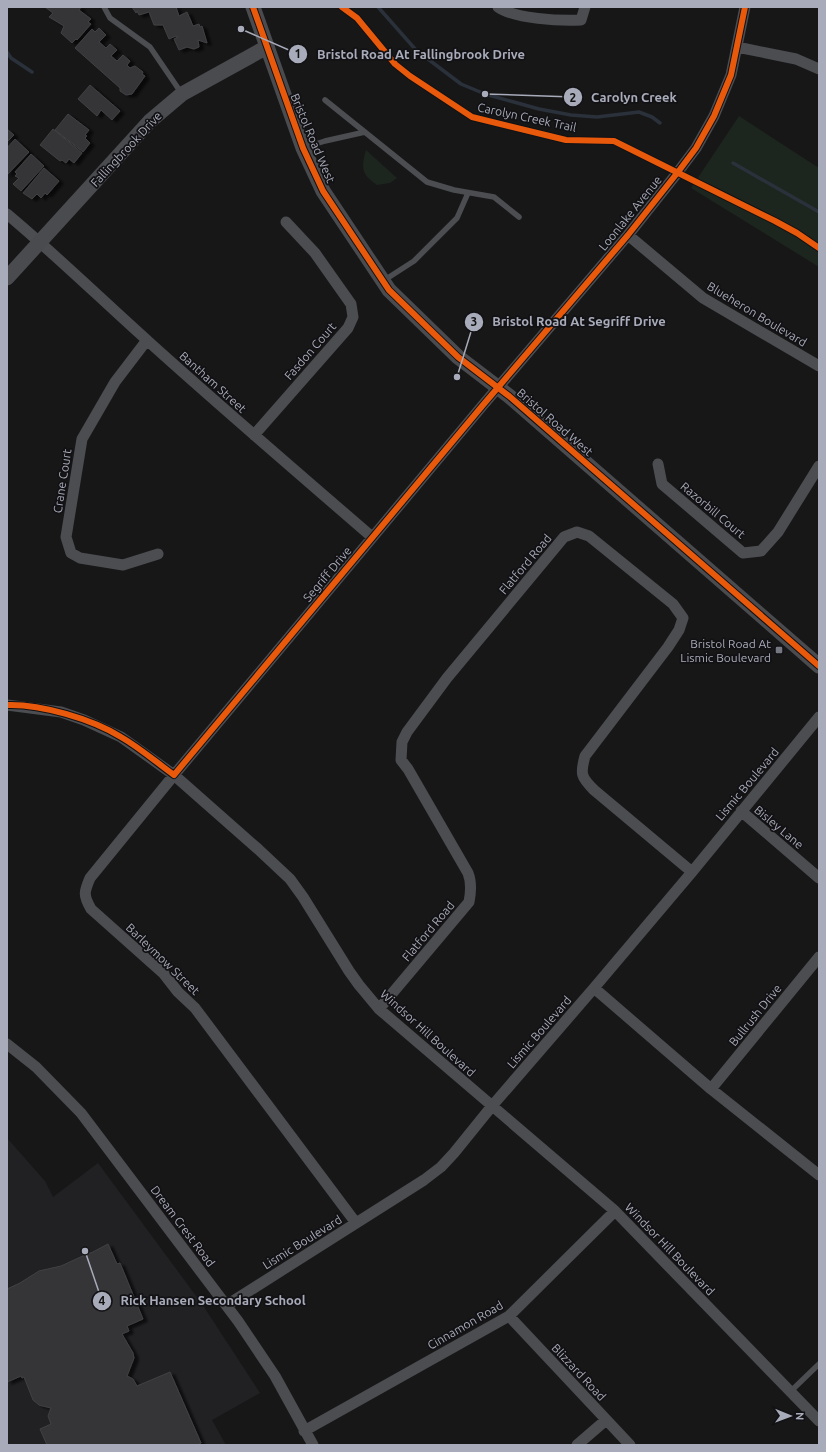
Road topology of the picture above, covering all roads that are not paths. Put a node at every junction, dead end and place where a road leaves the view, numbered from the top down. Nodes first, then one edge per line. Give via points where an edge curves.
1 (104, 7) edge
2 (253, 7) edge
3 (498, 7) edge
4 (585, 7) edge
5 (745, 7) edge
6 (738, 47) junction
7 (267, 48) junction
8 (819, 69) edge
9 (182, 94) junction
10 (325, 100) dead end
11 (365, 132) junction
12 (303, 148) junction
13 (468, 193) junction
14 (7, 214) edge
15 (519, 217) dead end
16 (286, 222) dead end
17 (628, 235) junction
18 (40, 242) junction
19 (7, 278) edge
20 (383, 281) junction
21 (147, 340) junction
22 (819, 366) edge
23 (498, 387) junction
24 (254, 435) junction
25 (658, 464) dead end
26 (819, 466) edge
27 (372, 537) junction
28 (158, 554) dead end
29 (819, 666) edge
30 (7, 706) edge
31 (819, 717) edge
32 (174, 775) junction
33 (741, 811) junction
34 (692, 872) junction
35 (819, 878) edge
36 (819, 957) edge
37 (594, 988) junction
38 (379, 1009) junction
39 (7, 1044) edge
40 (711, 1089) junction
41 (492, 1106) junction
42 (819, 1175) edge
43 (615, 1211) junction
44 (356, 1223) junction
45 (227, 1305) junction
46 (509, 1316) junction
47 (819, 1364) edge
48 (791, 1391) junction
49 (606, 1420) junction
50 (819, 1421) edge
51 (304, 1431) junction
52 (313, 1445) edge
53 (576, 1445) edge
54 (630, 1445) edge

1 - 9 lane via 110,18 150,47
2 - 7 street, Bristol Road West
3 - 4 street via 515,14 564,21 581,20
5 - 6 street, Loonlake Avenue
6 - 8 street via 796,59
6 - 17 street, Loonlake Avenue via 731,75 714,116 696,148
7 - 9 street, Fallingbrook Drive
7 - 12 street, Bristol Road West
9 - 18 street, Fallingbrook Drive via 150,121
10 - 11 lane
11 - 12 lane
11 - 13 lane via 427,182
12 - 20 street, Bristol Road West via 323,191
13 - 15 lane via 494,197
13 - 20 lane via 458,218 414,261
14 - 18 street, Bantham Street
16 - 24 street, Fasdon Court via 315,253 351,304 353,318 348,328
17 - 22 street, Blueheron Boulevard via 703,298
17 - 23 street, Loonlake Avenue
18 - 19 street, Fallingbrook Drive
18 - 21 street, Bantham Street
20 - 23 street, Bristol Road West via 389,290 458,356
21 - 24 street, Bantham Street
21 - 28 street, Crane Court via 115,382 82,439 66,537 71,553 80,558 123,565
23 - 27 street, Segriff Drive
23 - 29 street, Bristol Road West
24 - 27 street, Bantham Street
25 - 26 street, Razorbill Court via 662,484 743,552 761,551 778,532
27 - 32 street, Segriff Drive
30 - 32 street, Windsor Hill Boulevard via 61,712 89,722 121,737
31 - 33 street, Lismic Boulevard
32 - 38 street, Windsor Hill Boulevard via 290,879 352,976
32 - 44 street, Barleymow Street via 90,878 85,898 91,909 164,974 195,1008
33 - 34 street, Lismic Boulevard
33 - 35 street, Bisley Lane
34 - 37 street, Lismic Boulevard
34 - 38 street, Flatford Road via 594,790 586,782 581,769 585,756 668,647 683,618 673,604 589,536 577,532 564,536 447,678 402,742 401,760 472,882 469,902
36 - 40 street, Bullrush Drive
37 - 40 street
37 - 41 street, Lismic Boulevard
38 - 41 street, Windsor Hill Boulevard
39 - 45 street, Dream Crest Road via 36,1066 81,1113
40 - 42 street
41 - 43 street, Windsor Hill Boulevard
41 - 44 street, Lismic Boulevard via 441,1167
43 - 46 street, Cinnamon Road
43 - 48 street, Windsor Hill Boulevard
44 - 45 street, Lismic Boulevard
45 - 51 street, Dream Crest Road via 275,1376
46 - 49 street, Blizzard Road
46 - 51 street, Cinnamon Road
47 - 48 lane
48 - 50 street, Windsor Hill Boulevard
49 - 53 street
49 - 54 street, Blizzard Road
51 - 52 street, Dream Crest Road

